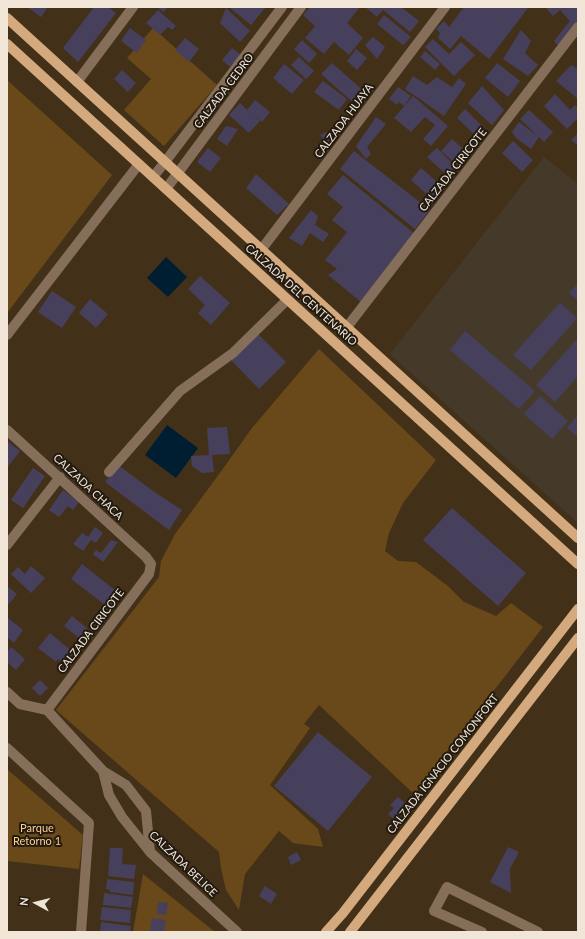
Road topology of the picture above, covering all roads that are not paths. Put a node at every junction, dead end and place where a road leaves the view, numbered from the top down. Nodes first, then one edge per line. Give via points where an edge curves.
1 (133, 7) edge
2 (282, 7) edge
3 (301, 7) edge
4 (445, 7) edge
5 (7, 18) edge
6 (578, 27) edge
7 (7, 44) edge
8 (77, 82) junction
9 (165, 162) junction
10 (139, 164) junction
11 (177, 173) junction
12 (153, 177) junction
13 (166, 189) junction
14 (261, 250) junction
15 (287, 300) junction
16 (347, 327) junction
17 (7, 335) edge
18 (7, 430) edge
19 (109, 472) dead end
20 (60, 477) junction
21 (578, 538) edge
22 (7, 545) edge
23 (151, 564) joint
24 (578, 564) edge
25 (578, 609) edge
26 (578, 638) edge
27 (7, 692) edge
28 (46, 710) junction
29 (7, 748) edge
30 (103, 771) junction
31 (150, 852) junction
32 (81, 932) edge
33 (237, 932) edge
34 (326, 932) edge
35 (350, 932) edge
36 (482, 932) edge
37 (538, 932) edge

1 - 8 street
2 - 9 street, CALZADA CEDRO
3 - 11 street, CALZADA CEDRO
4 - 14 street, CALZADA HUAYA
5 - 8 main road, CALZADA DEL CENTENARIO
6 - 16 street, CALZADA CIRICOTE
7 - 10 main road, CALZADA DEL CENTENARIO
8 - 9 main road, CALZADA DEL CENTENARIO
9 - 11 main road, CALZADA DEL CENTENARIO
9 - 12 street, CALZADA CEDRO
10 - 12 main road, CALZADA DEL CENTENARIO
10 - 17 street
11 - 13 street, CALZADA CEDRO
11 - 14 main road, CALZADA DEL CENTENARIO
12 - 13 main road, CALZADA DEL CENTENARIO
13 - 15 main road, CALZADA DEL CENTENARIO
14 - 16 main road, CALZADA DEL CENTENARIO
15 - 19 street via 233,353 180,392
15 - 24 main road, CALZADA DEL CENTENARIO
16 - 21 main road, CALZADA DEL CENTENARIO
18 - 20 street, CALZADA CHACA
20 - 22 street
20 - 23 street, CALZADA CHACA
23 - 28 street, CALZADA CIRICOTE via 149,574
25 - 34 main road, CALZADA IGNACIO COMONFORT
26 - 35 main road
27 - 28 street via 20,704
28 - 30 street, CALZADA BELICE
29 - 32 street via 90,823
30 - 31 street, CALZADA BELICE via 110,795 122,817
30 - 31 street via 126,785 146,811
31 - 33 street, CALZADA BELICE
36 - 37 street via 434,911 447,887

